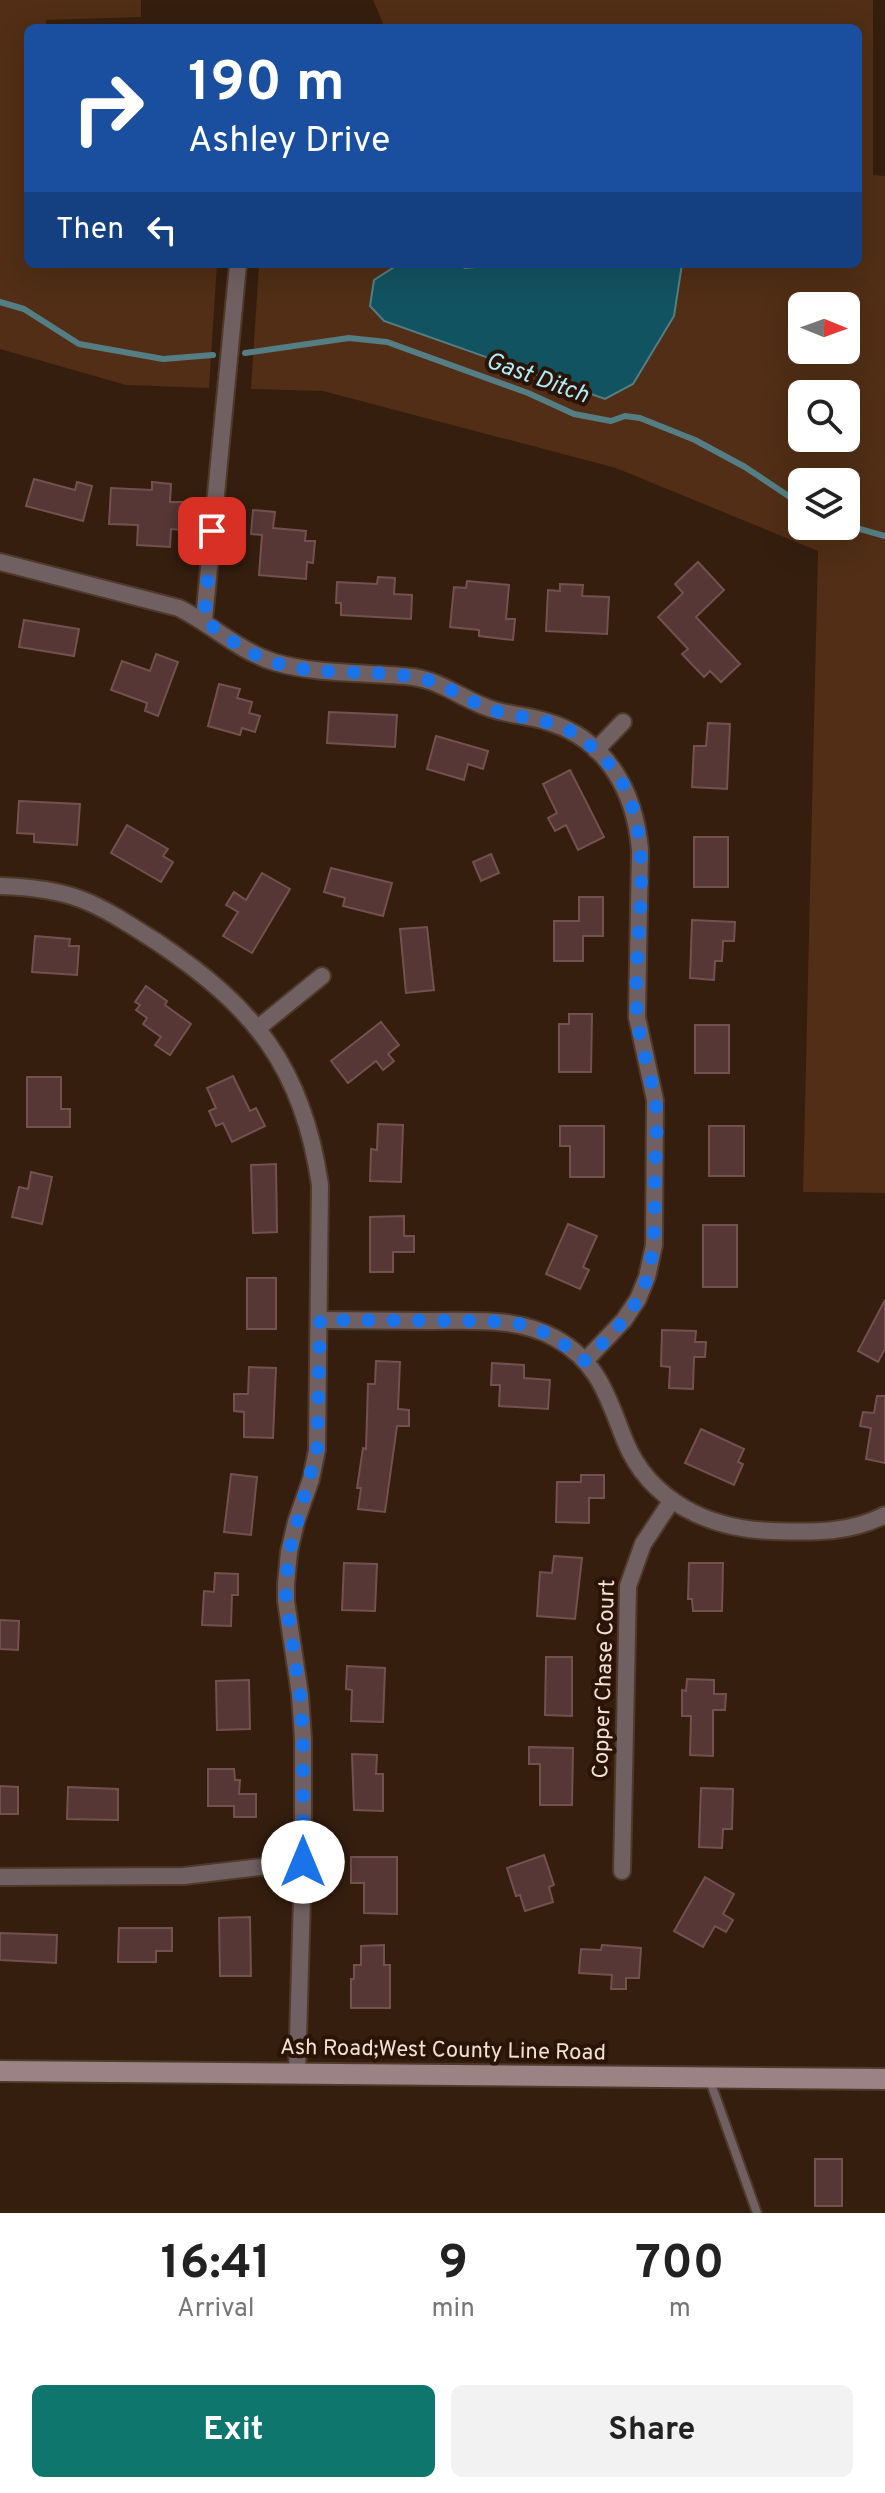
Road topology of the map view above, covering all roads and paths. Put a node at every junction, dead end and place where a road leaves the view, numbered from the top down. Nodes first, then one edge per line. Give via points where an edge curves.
1 (238, 268) edge
2 (0, 562) edge
3 (204, 620) junction
4 (623, 722) dead end
5 (596, 750) junction
6 (0, 886) edge
7 (322, 976) dead end
8 (258, 1028) junction
9 (320, 1320) junction
10 (585, 1361) junction
11 (672, 1500) junction
12 (885, 1515) edge
13 (303, 1862) junction
14 (622, 1871) dead end
15 (0, 1877) edge
16 (0, 2071) edge
17 (297, 2074) junction
18 (709, 2078) junction
19 (885, 2079) edge
20 (757, 2213) edge

1 - 3 street
2 - 3 street via 166,603
3 - 5 street via 235,644 271,661 440,684 483,706 570,731
4 - 5 street
5 - 10 street via 621,781 638,826 637,1017 655,1100 654,1245 638,1299
6 - 8 street via 60,891 107,910 218,985
7 - 8 street
8 - 9 street via 292,1082 315,1149
9 - 10 street via 519,1324 557,1339
9 - 13 street via 317,1450 289,1552 286,1584 303,1739
10 - 11 street via 608,1394 639,1466
11 - 12 street via 697,1516 746,1530 845,1530
11 - 14 street, Copper Chase Court via 643,1544 628,1586
13 - 15 street via 184,1876
13 - 17 street
16 - 17 main road, Ash Road;West County Line Road
17 - 18 main road, Ash Road;West County Line Road
18 - 19 main road, Ash Road;West County Line Road
18 - 20 lane

